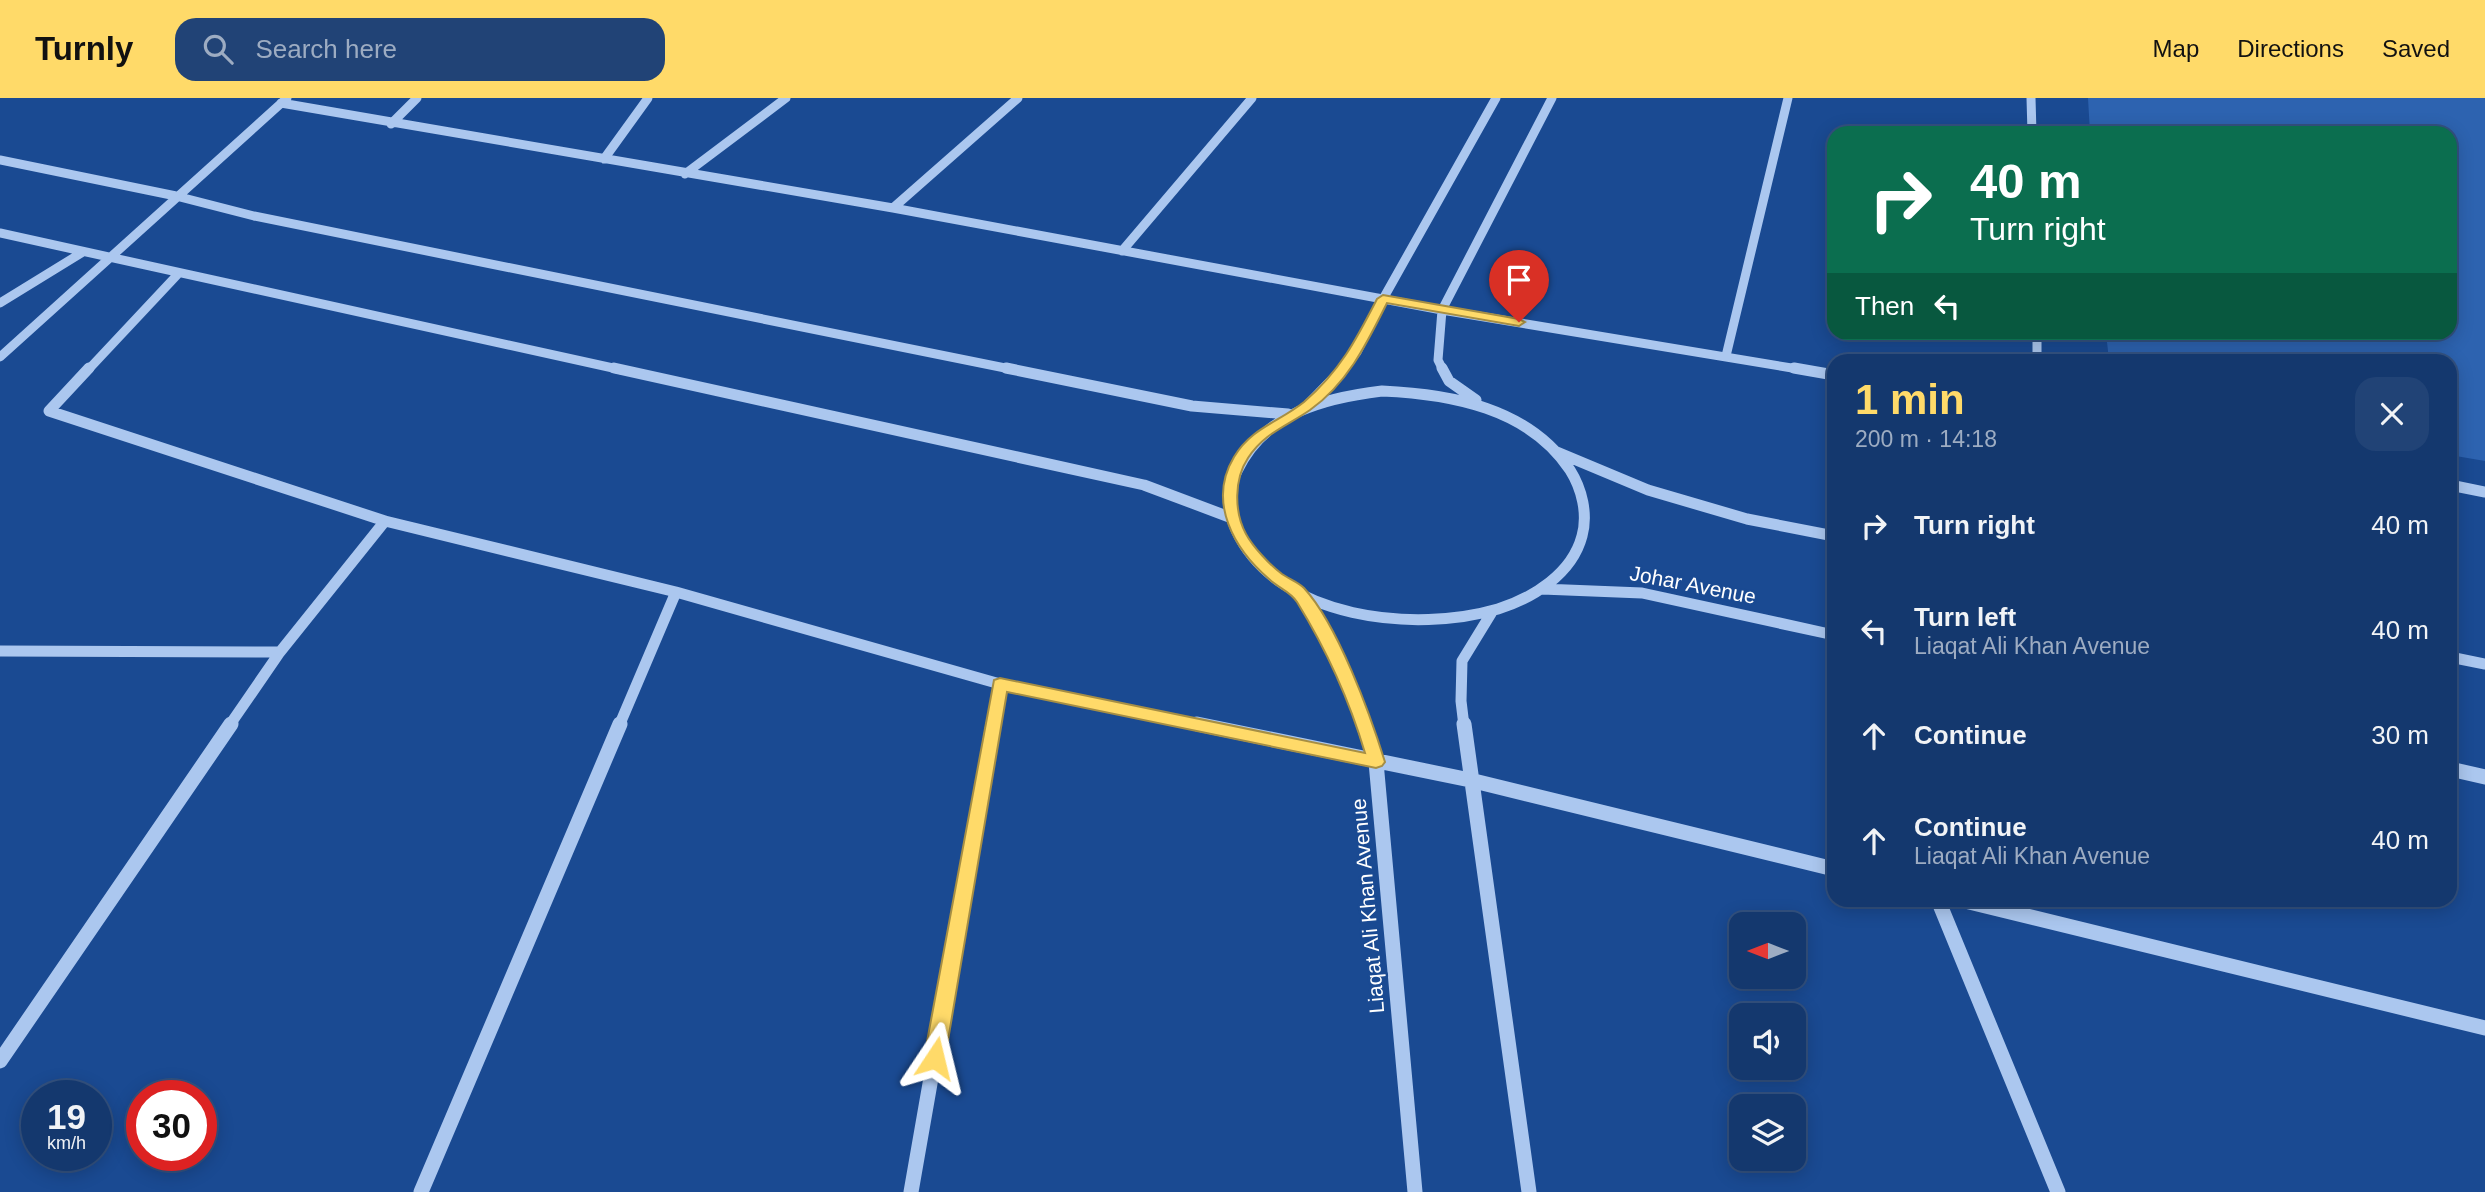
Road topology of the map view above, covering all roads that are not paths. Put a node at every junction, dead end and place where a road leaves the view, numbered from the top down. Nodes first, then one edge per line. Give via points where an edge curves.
1 (417, 98) edge
2 (648, 98) edge
3 (786, 98) edge
4 (1018, 98) edge
5 (1252, 98) edge
6 (1496, 98) edge
7 (1552, 98) edge
8 (1788, 98) edge
9 (2031, 98) edge
10 (284, 100) edge
11 (391, 124) junction
12 (2032, 126) edge
13 (604, 159) junction
14 (0, 160) edge
15 (685, 174) junction
16 (176, 196) junction
17 (893, 208) junction
18 (0, 233) edge
19 (1122, 251) junction
20 (83, 252) junction
21 (109, 258) junction
22 (178, 274) junction
23 (1383, 299) junction
24 (0, 303) edge
25 (1442, 310) junction
26 (1726, 356) junction
27 (0, 357) edge
28 (1827, 374) edge
29 (1306, 406) junction
30 (1488, 408) junction
31 (1289, 414) junction
32 (1556, 452) junction
33 (2457, 486) edge
34 (2485, 492) edge
35 (1232, 518) junction
36 (385, 521) junction
37 (1827, 535) edge
38 (1542, 589) junction
39 (1298, 591) junction
40 (676, 593) junction
41 (1492, 612) junction
42 (1827, 633) edge
43 (0, 651) edge
44 (280, 652) junction
45 (2457, 658) edge
46 (2485, 664) edge
47 (1000, 684) junction
48 (1376, 762) junction
49 (2457, 771) edge
50 (2485, 777) edge
51 (1470, 780) junction
52 (1827, 867) edge
53 (1941, 907) edge
54 (1990, 907) edge
55 (2480, 1027) edge
56 (2485, 1041) edge
57 (0, 1061) edge
58 (421, 1192) edge
59 (911, 1192) edge
60 (1415, 1192) edge
61 (1529, 1192) edge
62 (2058, 1192) edge

1 - 11 street
2 - 13 street
3 - 15 street
4 - 17 street
5 - 19 street
6 - 23 street
7 - 25 street
8 - 26 street
9 - 12 street
10 - 11 street
10 - 16 street
11 - 13 street
13 - 15 street
14 - 16 street
15 - 17 street
16 - 21 street
16 - 31 street via 254,216 1192,406
17 - 19 street
18 - 20 street
19 - 23 street
20 - 21 street
20 - 24 street
21 - 22 street
21 - 27 street
22 - 35 street via 1144,485
22 - 36 street via 49,411
23 - 25 street
23 - 29 street via 1357,352
25 - 26 street
25 - 30 street via 1438,360 1449,381
26 - 28 street
29 - 30 street via 1382,391 1436,394
29 - 31 street
30 - 32 street via 1526,427
31 - 35 street via 1259,434 1239,459 1230,488
32 - 37 street via 1648,490 1747,519
32 - 38 street via 1575,478 1585,507 1583,536 1569,564
33 - 34 street
35 - 39 street via 1255,558
36 - 40 street
36 - 44 street
38 - 41 street
38 - 42 street, Johar Avenue via 1642,593
39 - 41 street via 1381,618 1438,621
39 - 48 street, Liaqat Ali Khan Avenue via 1362,714
40 - 47 street
40 - 58 street
41 - 51 street via 1462,661 1461,701
43 - 44 street
44 - 57 street
45 - 46 street
47 - 48 street
47 - 59 street
48 - 51 street
48 - 60 street, Liaqat Ali Khan Avenue
49 - 50 street
51 - 52 street
51 - 61 street
53 - 62 street
54 - 55 street
55 - 56 street

